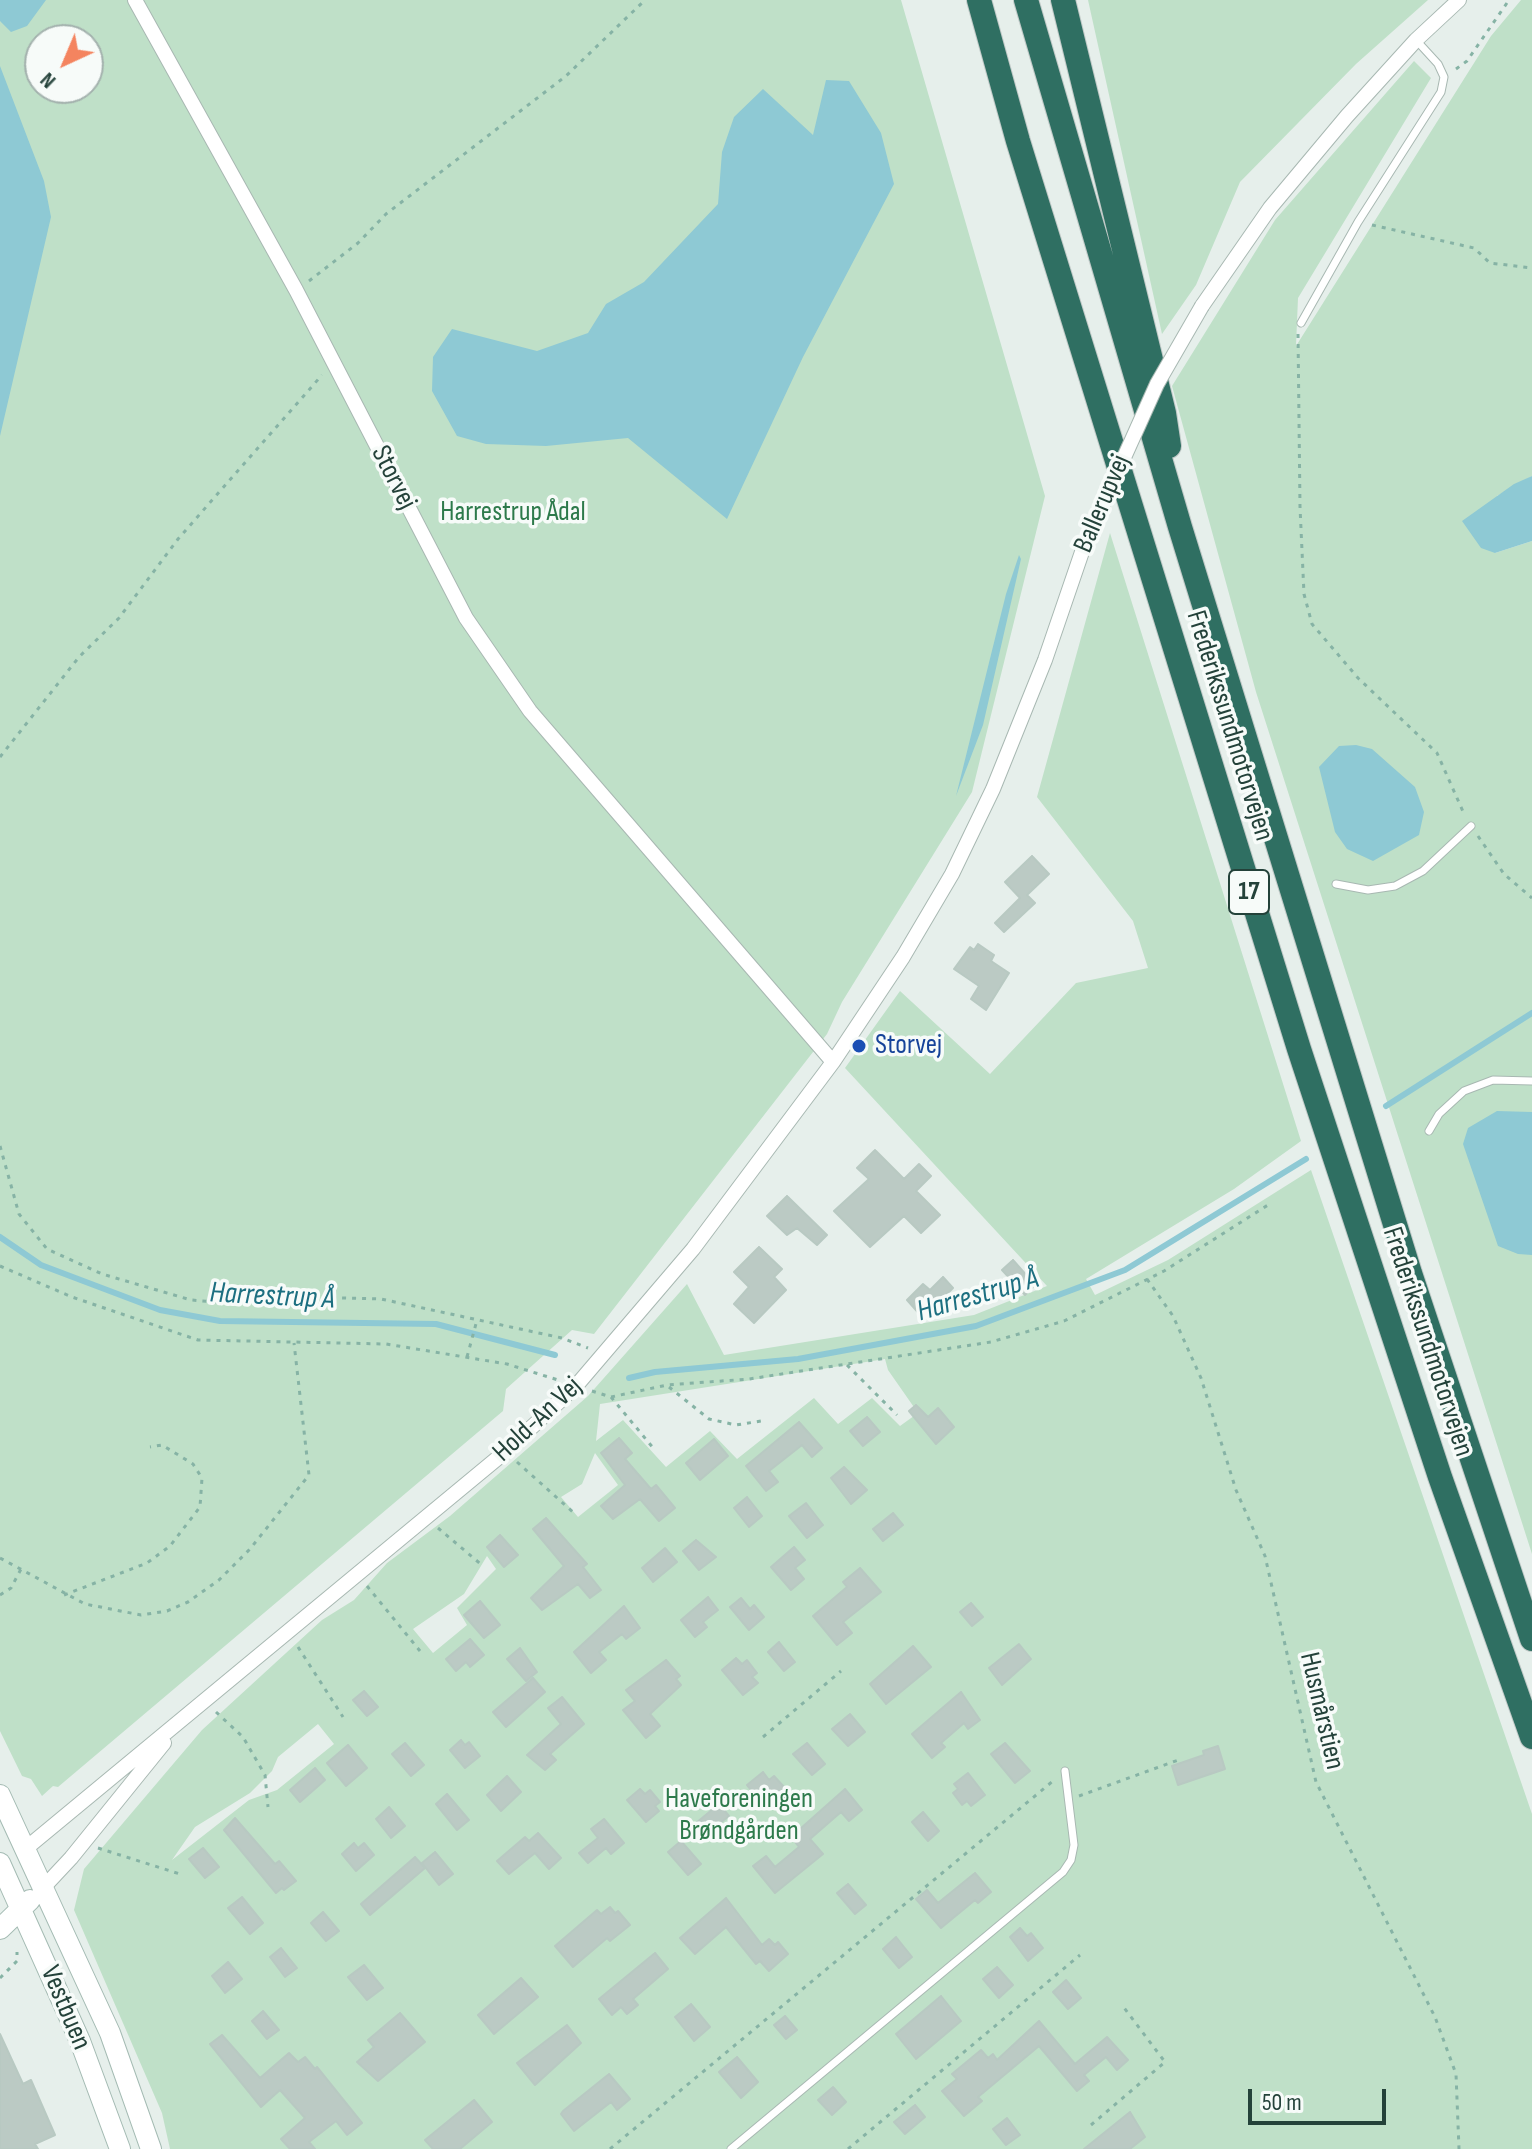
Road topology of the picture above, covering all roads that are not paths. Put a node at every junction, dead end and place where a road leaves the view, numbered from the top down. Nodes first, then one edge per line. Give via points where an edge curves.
1 (135, 0) edge
2 (977, 0) edge
3 (1026, 0) edge
4 (1063, 0) edge
5 (1459, 0) edge
6 (1416, 40) junction
7 (1301, 323) road end
8 (1180, 527) junction
9 (1471, 826) road end
10 (1336, 884) dead end
11 (833, 1062) junction
12 (1532, 1081) edge
13 (1429, 1131) dead end
14 (1532, 1639) edge
15 (182, 1720) junction
16 (1532, 1737) edge
17 (1065, 1771) road end
18 (0, 1795) edge
19 (24, 1850) junction
20 (1, 1869) edge
21 (42, 1889) junction
22 (21, 1909) junction
23 (0, 1929) edge
24 (120, 2149) edge
25 (151, 2149) edge
26 (731, 2149) edge

1 - 11 street, Storvej via 296,290 466,618 530,711
2 - 16 highway, Frederikssundmotorvejen / 17 via 1294,1034
3 - 8 highway, Frederikssundmotorvejen / 17
4 - 8 highway via 1164,413
5 - 6 street, Ballerupvej
6 - 7 lane via 1438,64 1444,77 1441,92
6 - 11 street, Ballerupvej, bridge via 1270,208 1202,306 1157,384 1083,549 993,789 903,957
8 - 14 highway, Frederikssundmotorvejen / 17 via 1410,1273
9 - 10 lane via 1423,871 1395,886 1368,890
11 - 15 street, Hold-An Vej via 693,1249 576,1386 505,1452
12 - 13 lane via 1493,1080 1464,1091
15 - 19 street, Hold-An Vej
15 - 21 street, Hold-An Vej
17 - 26 lane via 1074,1845 1063,1872
18 - 19 street, Vestbuen
19 - 20 street, Hold-An Vej
19 - 21 street, Vestbuen
20 - 22 street, Vestbuen
21 - 22 street, Hold-An Vej
21 - 25 street, Vestbuen via 110,2033
22 - 23 street, Hold-An Vej
22 - 24 street, Vestbuen via 80,2041

